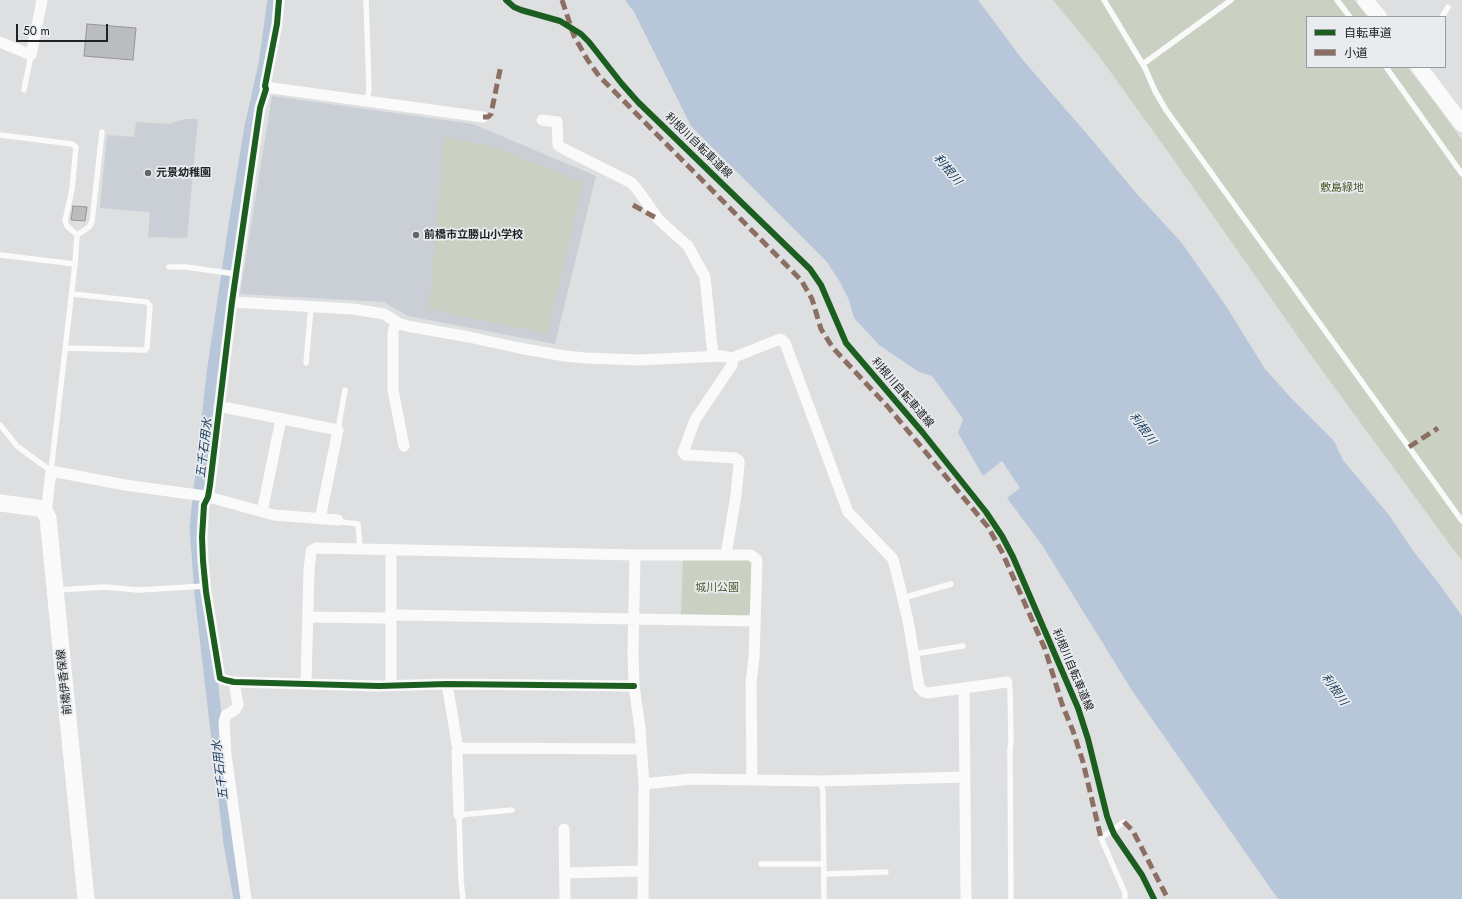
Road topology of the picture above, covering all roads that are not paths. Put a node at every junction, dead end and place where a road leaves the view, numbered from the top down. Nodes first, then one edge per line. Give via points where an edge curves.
1 (42, 0) edge
2 (279, 0) edge
3 (366, 0) edge
4 (1104, 0) edge
5 (1231, 0) edge
6 (1337, 0) edge
7 (1365, 0) edge
8 (1448, 7) dead end
9 (1349, 16) edge
10 (1379, 16) edge
11 (1443, 16) edge
12 (0, 42) edge
13 (31, 55) junction
14 (1142, 64) junction
15 (1387, 68) edge
16 (1420, 68) edge
17 (266, 89) junction
18 (24, 90) dead end
19 (367, 101) junction
20 (482, 117) dead end
21 (542, 120) dead end
22 (1462, 124) edge
23 (102, 132) dead end
24 (0, 135) edge
25 (1462, 174) edge
26 (77, 235) junction
27 (0, 255) edge
28 (75, 264) junction
29 (169, 267) dead end
30 (236, 274) junction
31 (72, 294) junction
32 (232, 302) junction
33 (311, 307) junction
34 (398, 323) junction
35 (65, 348) junction
36 (714, 356) junction
37 (732, 358) junction
38 (306, 363) dead end
39 (345, 390) dead end
40 (218, 407) junction
41 (281, 419) junction
42 (0, 426) edge
43 (338, 430) junction
44 (404, 446) dead end
45 (51, 471) junction
46 (208, 497) junction
47 (0, 503) edge
48 (44, 510) junction
49 (262, 512) junction
50 (321, 518) junction
51 (338, 520) joint
52 (1462, 521) edge
53 (360, 548) junction
54 (391, 549) junction
55 (635, 555) junction
56 (726, 555) junction
57 (952, 584) dead end
58 (206, 586) junction
59 (56, 590) junction
60 (903, 598) junction
61 (390, 616) junction
62 (308, 617) junction
63 (634, 619) junction
64 (755, 621) junction
65 (963, 646) dead end
66 (914, 654) junction
67 (234, 682) junction
68 (1007, 682) joint
69 (306, 683) junction
70 (446, 684) junction
71 (391, 685) junction
72 (634, 686) junction
73 (964, 688) junction
74 (459, 748) junction
75 (641, 749) junction
76 (965, 777) junction
77 (752, 780) junction
78 (821, 781) junction
79 (644, 784) junction
80 (512, 810) dead end
81 (459, 815) junction
82 (1124, 822) dead end
83 (564, 829) dead end
84 (761, 864) dead end
85 (824, 864) junction
86 (643, 871) junction
87 (886, 872) dead end
88 (565, 873) junction
89 (824, 874) junction
90 (86, 899) edge
91 (246, 899) edge
92 (463, 899) edge
93 (565, 899) edge
94 (643, 899) edge
95 (824, 899) edge
96 (966, 899) edge
97 (1011, 899) edge
98 (1125, 899) edge

1 - 13 street
2 - 17 street via 277,24 264,86
3 - 19 lane via 369,89
4 - 14 lane
5 - 14 lane
6 - 9 lane
7 - 10 street
8 - 11 lane
12 - 13 street
13 - 18 lane
14 - 52 lane via 1166,110
15 - 25 lane
16 - 22 street
17 - 19 street
17 - 30 street via 260,108
19 - 20 street
21 - 36 street via 557,122 558,145 632,184 658,219 688,246 705,277
23 - 26 lane via 92,222
24 - 26 lane via 72,144 76,147 72,189 65,222
26 - 28 lane
27 - 28 lane
28 - 31 lane
29 - 30 lane
30 - 32 street
31 - 35 lane
31 - 35 lane via 147,302 150,306 147,348
32 - 33 street
32 - 40 street
33 - 34 street via 353,309 384,314
33 - 38 lane
34 - 36 street via 565,356 621,360
34 - 44 street via 393,332 393,390
35 - 45 lane
36 - 37 street
37 - 56 street via 732,365 695,420 683,452 685,455 735,458 739,461
37 - 60 street via 780,339 785,343 848,512 890,555
39 - 43 lane
40 - 41 street
40 - 46 street
41 - 43 street
41 - 49 street
42 - 45 lane via 18,446
43 - 50 street
45 - 46 street
45 - 48 street via 47,505
46 - 49 street
46 - 58 street via 204,505 202,537
47 - 48 main road
48 - 59 main road, 前橋伊香保線 via 50,527
49 - 50 street
50 - 51 street
51 - 53 lane via 358,524
53 - 54 street
53 - 62 street via 316,548 311,551
54 - 55 street
54 - 61 street
55 - 56 street
55 - 63 street
56 - 64 street via 751,555 757,560
57 - 60 lane
58 - 59 lane via 138,590 106,587
58 - 67 street via 220,678
59 - 90 main road, 前橋伊香保線
60 - 66 street
61 - 62 street
61 - 63 street
61 - 71 street
62 - 69 street
63 - 64 street
63 - 72 street
64 - 77 street via 751,683
65 - 66 lane
66 - 73 street via 919,687 924,692
67 - 69 street
67 - 91 street via 238,705 226,715 224,722 226,755
68 - 73 street
68 - 97 lane via 1010,688 1011,741
69 - 71 street
70 - 71 street
70 - 72 street
70 - 74 street via 456,745
72 - 75 street
73 - 76 street
74 - 75 street
74 - 81 street
75 - 79 street
76 - 78 street
76 - 96 street
77 - 78 street
77 - 79 street via 691,779
78 - 85 lane
79 - 86 street
80 - 81 lane
81 - 92 lane
82 - 98 lane via 1101,838 1125,893
83 - 88 street
84 - 85 lane
85 - 89 lane
86 - 88 street
86 - 94 street
87 - 89 lane
88 - 93 street
89 - 95 lane

